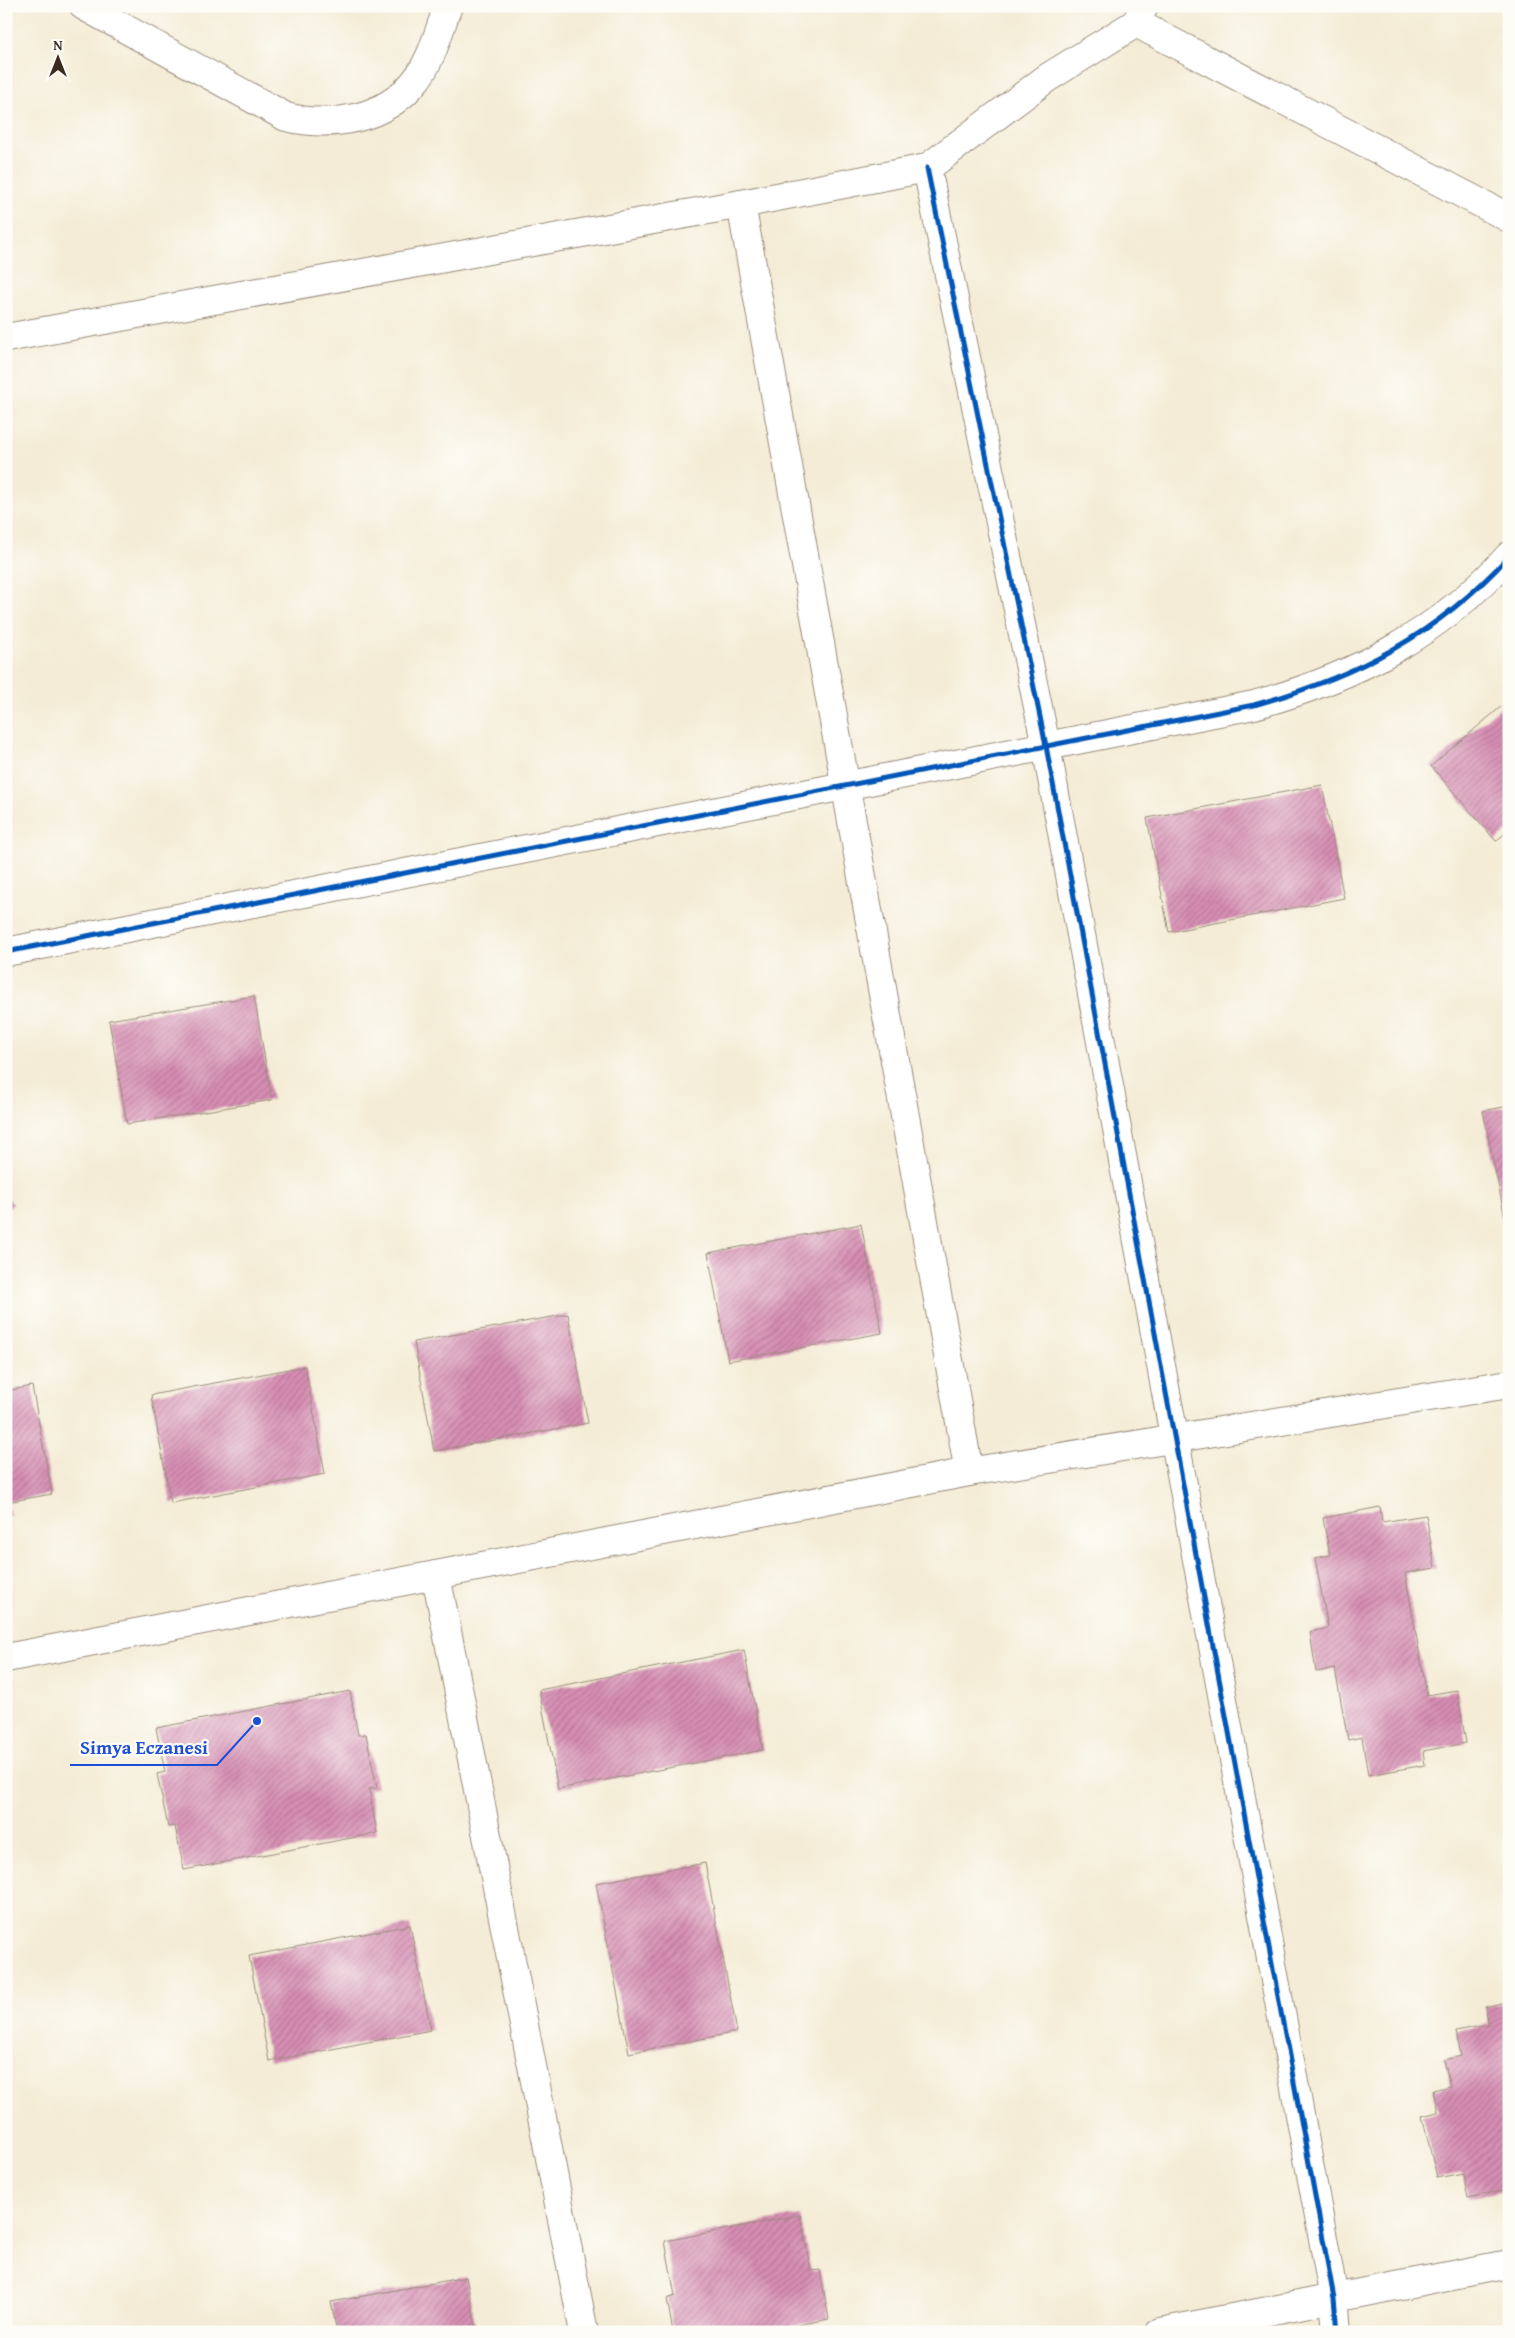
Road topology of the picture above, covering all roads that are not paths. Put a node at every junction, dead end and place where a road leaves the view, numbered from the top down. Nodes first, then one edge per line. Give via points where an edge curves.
1 (84, 6) edge
2 (448, 6) edge
3 (1140, 15) edge
4 (927, 168) junction
5 (741, 204) junction
6 (1509, 218) edge
7 (6, 338) edge
8 (1509, 556) edge
9 (1046, 746) junction
10 (845, 786) junction
11 (6, 952) edge
12 (1509, 1384) edge
13 (1173, 1437) junction
14 (969, 1472) junction
15 (436, 1575) junction
16 (6, 1658) edge
17 (1509, 2264) edge
18 (1334, 2298) junction
19 (1187, 2329) edge
20 (584, 2332) edge
21 (1160, 2332) edge
22 (1337, 2332) edge

1 - 2 street via 286,117 328,122 376,110 401,96 416,80 427,60
3 - 4 street via 1047,78
3 - 6 street
4 - 5 street
4 - 9 street
5 - 7 street
5 - 10 street
8 - 9 street via 1460,604 1423,631 1384,656 1342,676 1254,705
9 - 10 street
9 - 13 street
10 - 11 street
10 - 14 street
12 - 13 street
13 - 14 street
13 - 18 street
14 - 15 street
15 - 16 street
15 - 20 street
17 - 18 street
18 - 19 street
18 - 22 street
19 - 21 street

